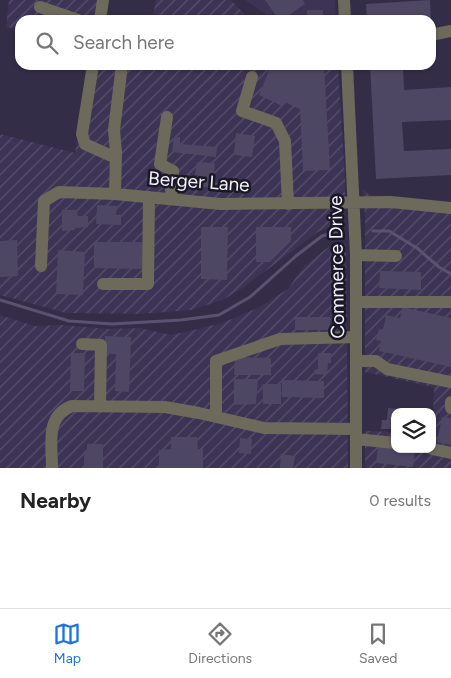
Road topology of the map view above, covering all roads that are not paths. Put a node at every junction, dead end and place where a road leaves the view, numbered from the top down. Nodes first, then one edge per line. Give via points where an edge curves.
1 (102, 0) edge
2 (344, 0) edge
3 (40, 7) dead end
4 (63, 15) edge
5 (100, 15) edge
6 (345, 15) edge
7 (451, 31) edge
8 (436, 34) edge
9 (92, 70) edge
10 (121, 70) edge
11 (347, 70) edge
12 (252, 76) dead end
13 (167, 117) dead end
14 (116, 158) junction
15 (115, 194) junction
16 (149, 197) junction
17 (172, 199) junction
18 (354, 203) junction
19 (288, 204) junction
20 (451, 208) edge
21 (356, 255) junction
22 (396, 256) dead end
23 (41, 266) dead end
24 (104, 284) dead end
25 (356, 302) junction
26 (451, 302) edge
27 (356, 337) junction
28 (82, 344) dead end
29 (356, 361) junction
30 (451, 382) edge
31 (451, 402) edge
32 (100, 406) junction
33 (451, 408) edge
34 (216, 417) junction
35 (356, 434) junction
36 (391, 442) edge
37 (436, 450) edge
38 (451, 453) edge
39 (52, 468) edge
40 (356, 468) edge

1 - 5 street
2 - 6 street
3 - 4 street
7 - 8 street
9 - 14 street via 82,134 85,144
10 - 14 street via 115,117
11 - 18 street, Commerce Drive
12 - 19 street via 242,111 276,123 285,141
13 - 17 street via 160,164 173,171
14 - 15 street
15 - 16 street, Berger Lane
15 - 23 street, Berger Lane via 60,192 44,201
16 - 17 street, Berger Lane
16 - 24 street via 148,284
17 - 19 street, Berger Lane via 222,204
18 - 19 street, Berger Lane
18 - 20 street, Berger Lane via 391,202
18 - 21 street, Commerce Drive
21 - 22 street
21 - 25 street, Commerce Drive
25 - 26 street
25 - 27 street, Commerce Drive
27 - 29 street, Commerce Drive
27 - 34 street via 280,339 216,362
28 - 32 street via 101,345
29 - 30 street via 376,361 387,369
29 - 35 street, Commerce Drive
31 - 33 street
32 - 34 street via 165,407
32 - 39 street via 72,406 62,410 54,421
34 - 35 street via 271,429
35 - 36 street
35 - 40 street, Commerce Drive
37 - 38 street

